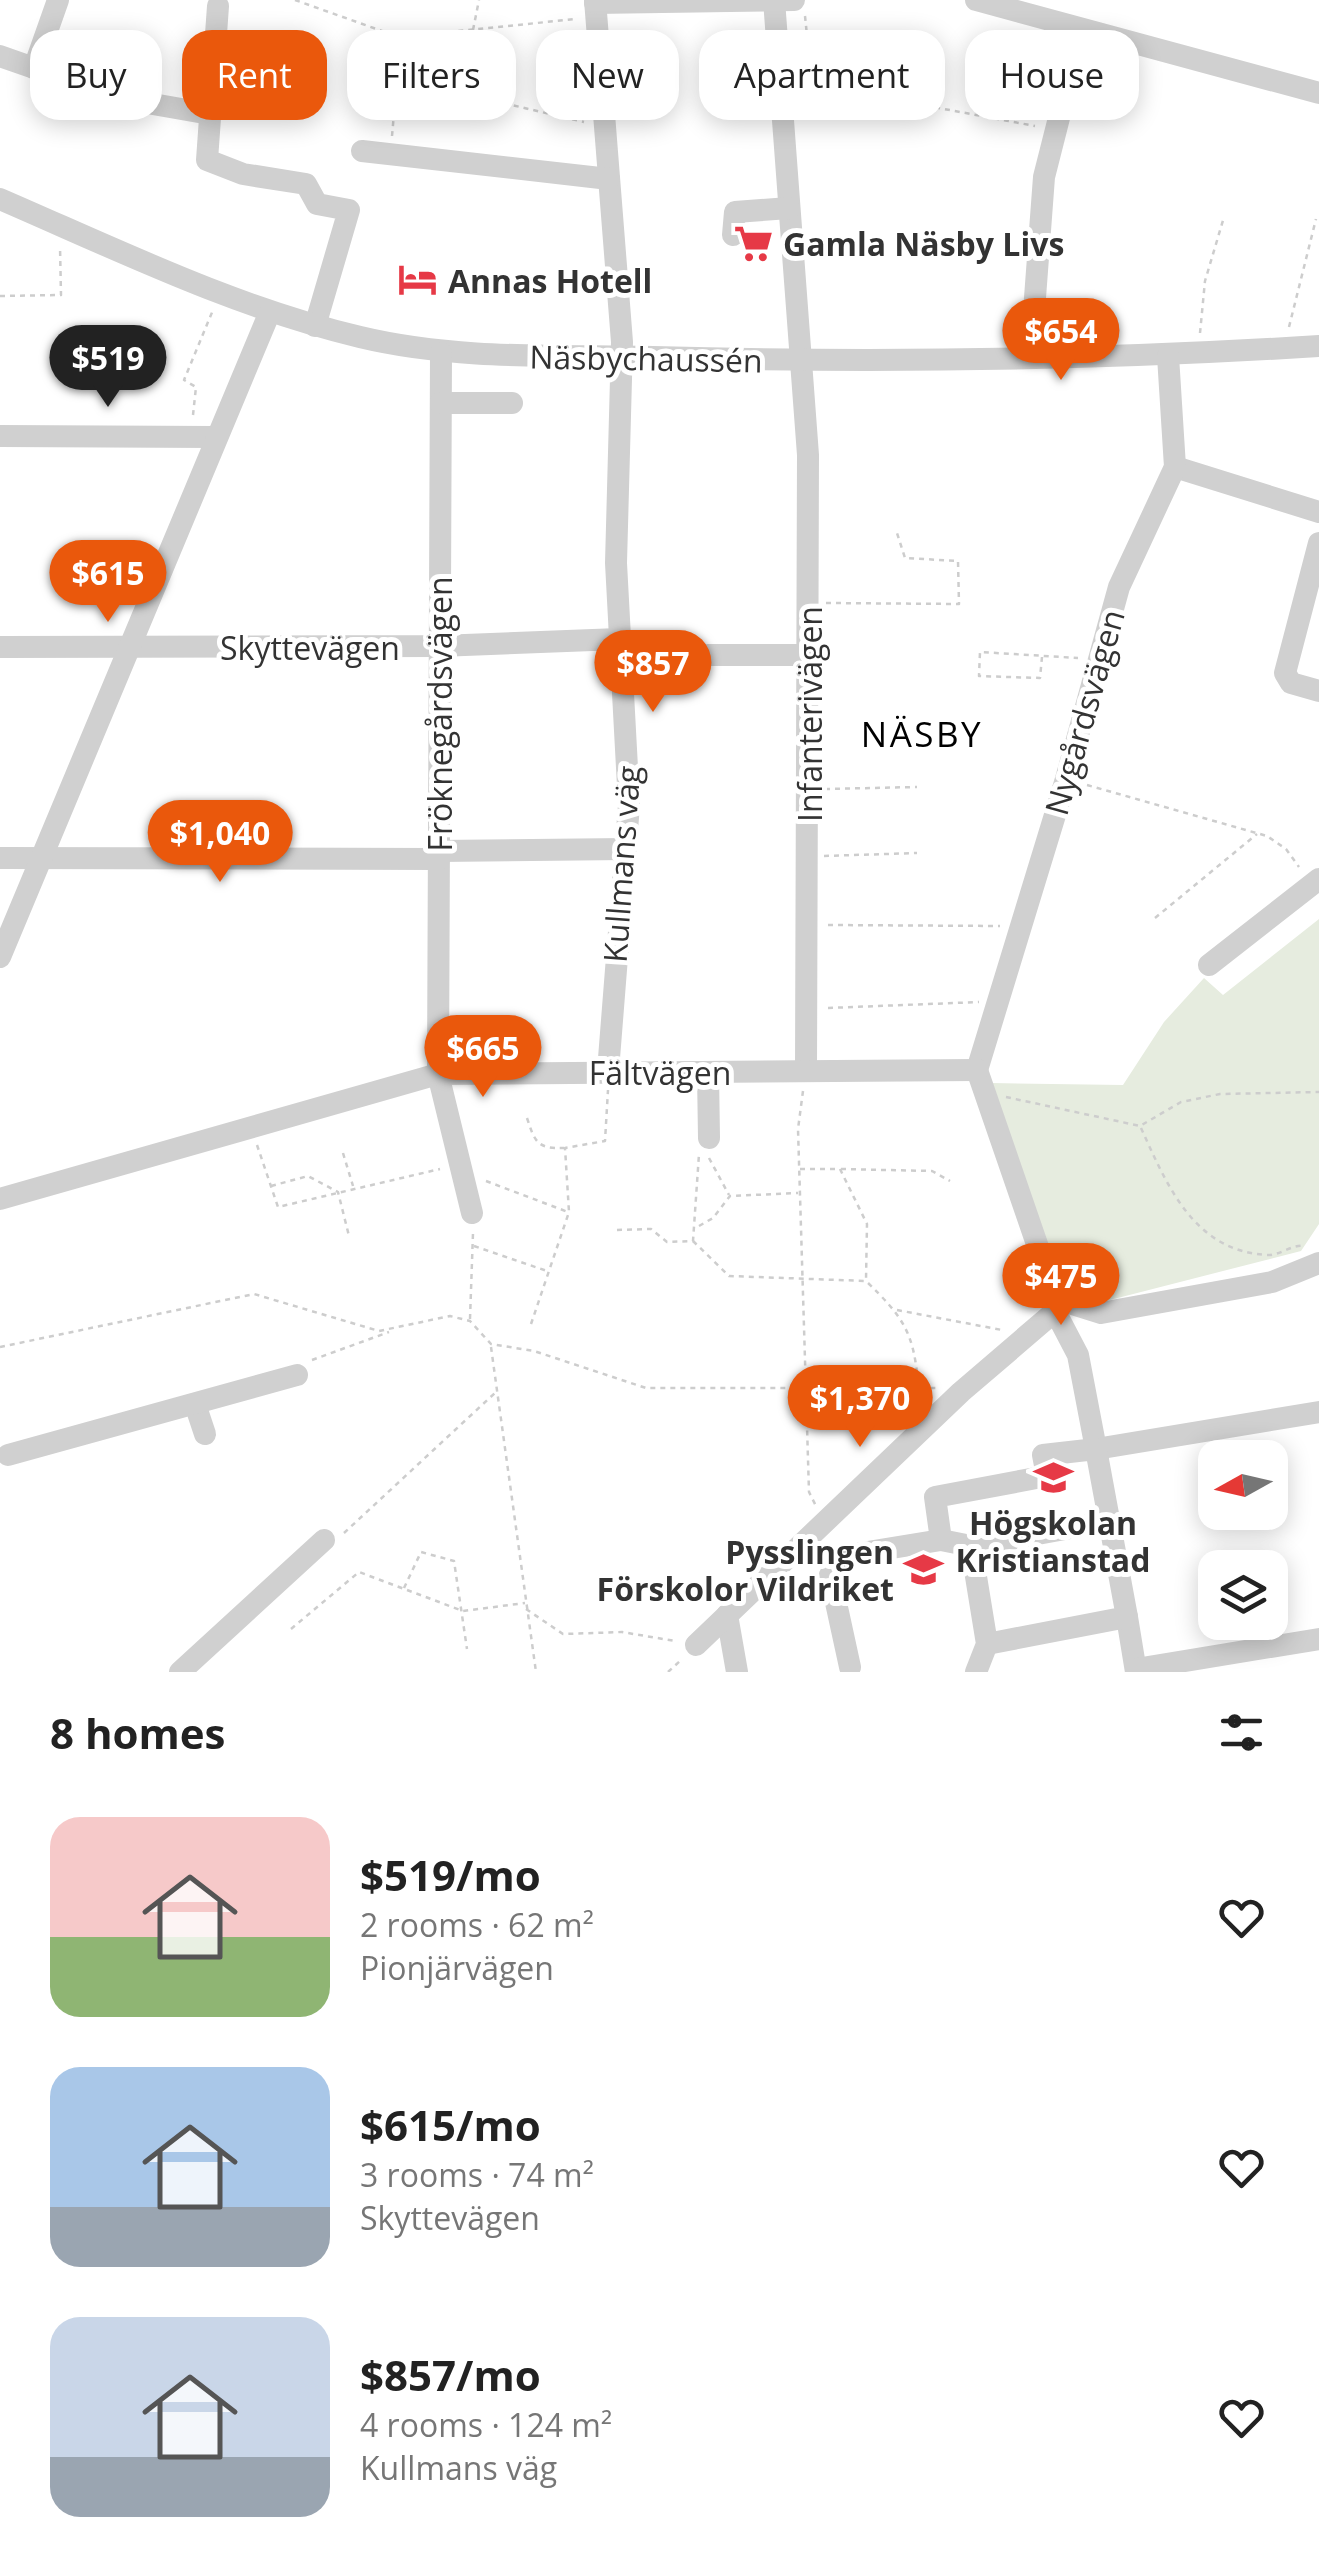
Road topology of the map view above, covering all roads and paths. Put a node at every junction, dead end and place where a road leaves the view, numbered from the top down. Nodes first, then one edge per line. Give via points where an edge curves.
1 (58, 0) edge
2 (295, 0) edge
3 (479, 0) edge
4 (794, 0) edge
5 (804, 0) edge
6 (976, 0) edge
7 (774, 1) edge
8 (218, 6) dead end
9 (595, 7) edge
10 (47, 30) edge
11 (216, 30) edge
12 (376, 30) edge
13 (472, 30) edge
14 (477, 30) edge
15 (1078, 30) edge
16 (1139, 46) edge
17 (0, 56) edge
18 (30, 67) edge
19 (1319, 93) edge
20 (516, 107) edge
21 (210, 120) edge
22 (394, 120) edge
23 (1058, 120) edge
24 (605, 128) junction
25 (1056, 128) junction
26 (362, 151) dead end
27 (390, 155) junction
28 (609, 179) junction
29 (0, 199) edge
30 (790, 208) junction
31 (1224, 216) dead end
32 (1316, 220) dead end
33 (733, 235) dead end
34 (60, 239) dead end
35 (0, 296) edge
36 (216, 304) dead end
37 (1034, 310) dead end
38 (269, 314) junction
39 (314, 326) junction
40 (1319, 346) edge
41 (1283, 348) junction
42 (440, 353) junction
43 (1198, 354) junction
44 (1168, 356) junction
45 (622, 357) junction
46 (800, 360) junction
47 (441, 403) junction
48 (512, 403) dead end
49 (0, 436) edge
50 (203, 437) junction
51 (1175, 467) junction
52 (1319, 512) edge
53 (896, 533) dead end
54 (1319, 543) edge
55 (810, 603) junction
56 (439, 646) junction
57 (0, 647) edge
58 (127, 648) junction
59 (620, 651) junction
60 (809, 655) junction
61 (1042, 658) junction
62 (1099, 659) junction
63 (1319, 691) edge
64 (1066, 779) junction
65 (917, 786) dead end
66 (808, 790) junction
67 (1258, 834) junction
68 (626, 849) junction
69 (917, 854) dead end
70 (439, 855) junction
71 (808, 857) junction
72 (0, 858) edge
73 (40, 858) junction
74 (1316, 883) edge
75 (1155, 918) dead end
76 (807, 925) junction
77 (1021, 926) junction
78 (0, 957) edge
79 (1209, 965) dead end
80 (998, 1001) junction
81 (806, 1009) junction
82 (806, 1069) junction
83 (608, 1072) junction
84 (438, 1074) junction
85 (708, 1074) junction
86 (980, 1081) junction
87 (1319, 1092) edge
88 (527, 1118) dead end
89 (1140, 1126) junction
90 (252, 1128) junction
91 (710, 1138) dead end
92 (566, 1148) junction
93 (343, 1153) dead end
94 (462, 1169) junction
95 (799, 1169) junction
96 (840, 1169) junction
97 (950, 1181) dead end
98 (271, 1186) junction
99 (354, 1188) junction
100 (338, 1192) junction
101 (800, 1193) junction
102 (730, 1196) junction
103 (0, 1199) edge
104 (472, 1212) joint
105 (569, 1212) junction
106 (698, 1227) junction
107 (617, 1230) dead end
108 (349, 1236) dead end
109 (693, 1241) junction
110 (473, 1246) junction
111 (1316, 1257) edge
112 (549, 1272) junction
113 (802, 1280) junction
114 (866, 1281) junction
115 (1060, 1306) junction
116 (896, 1310) junction
117 (470, 1321) junction
118 (531, 1324) dead end
119 (390, 1332) junction
120 (1028, 1334) junction
121 (491, 1344) junction
122 (0, 1346) edge
123 (297, 1375) joint
124 (918, 1385) junction
125 (497, 1391) junction
126 (806, 1392) junction
127 (960, 1392) junction
128 (195, 1404) junction
129 (1319, 1412) edge
130 (204, 1434) dead end
131 (1096, 1449) junction
132 (8, 1455) dead end
133 (823, 1521) junction
134 (1109, 1521) junction
135 (324, 1540) joint
136 (941, 1540) junction
137 (971, 1546) junction
138 (792, 1552) junction
139 (830, 1575) junction
140 (404, 1588) junction
141 (525, 1603) junction
142 (526, 1609) junction
143 (462, 1610) junction
144 (727, 1615) junction
145 (1127, 1616) junction
146 (291, 1629) dead end
147 (1319, 1639) edge
148 (987, 1644) junction
149 (696, 1645) joint
150 (468, 1649) dead end
151 (850, 1667) dead end
152 (1136, 1670) edge
153 (180, 1672) edge
154 (536, 1672) edge
155 (737, 1672) edge
156 (976, 1672) edge

1 - 10 street
2 - 12 path
3 - 13 path
4 - 7 street
5 - 25 path via 814,104 912,103
6 - 15 street
7 - 9 street
7 - 30 street, Infanterivägen
8 - 11 street
9 - 14 path
9 - 24 street, Kullmans väg
16 - 19 street
17 - 18 street
20 - 24 path
21 - 39 street via 207,160 243,174 306,184 316,204 349,210
22 - 27 path
23 - 25 street
24 - 28 street, Kullmans väg
25 - 37 street via 1038,209
26 - 27 street
27 - 28 street
28 - 45 street, Kullmans väg
29 - 38 street, Näsbychaussén
30 - 33 street via 734,212
30 - 46 street, Infanterivägen
31 - 43 path via 1205,281
32 - 41 path
34 - 35 path via 61,295
36 - 50 path via 184,380 196,388
38 - 39 street, Näsbychaussén
38 - 50 street
39 - 42 street, Näsbychaussén
40 - 41 street, Näsbychaussén
41 - 43 street, Näsbychaussén
42 - 45 street, Näsbychaussén
42 - 47 street, Fröknegårdsvägen
43 - 44 street, Näsbychaussén
44 - 46 street, Näsbychaussén
44 - 51 street, Nygårdsvägen
45 - 46 street, Näsbychaussén
45 - 59 street, Kullmans väg
46 - 55 street, Infanterivägen
47 - 48 street
47 - 56 street, Fröknegårdsvägen
49 - 50 street
50 - 58 street
51 - 52 street
51 - 62 street, Nygårdsvägen via 1119,587
53 - 55 path via 905,558 958,561 960,604
54 - 63 street via 1285,672 1292,684
55 - 60 street, Infanterivägen
56 - 58 street, Skyttevägen
56 - 59 street, Skyttevägen
56 - 70 street, Fröknegårdsvägen
57 - 58 street, Skyttevägen
58 - 73 street
59 - 60 street, Skyttevägen via 696,663 708,655
59 - 68 street, Kullmans väg
60 - 66 street, Infanterivägen
61 - 61 path via 980,652 979,676 1040,678
61 - 62 path
62 - 64 street, Nygårdsvägen
64 - 67 path
64 - 77 street, Nygårdsvägen
65 - 66 path
66 - 71 street, Infanterivägen
67 - 74 path via 1286,849
67 - 75 path
68 - 70 street
68 - 83 street, Kullmans väg
69 - 71 path
70 - 73 street
70 - 84 street, Fröknegårdsvägen
71 - 76 street, Infanterivägen
72 - 73 street
73 - 78 street
74 - 79 street
76 - 77 path
76 - 81 street, Infanterivägen
77 - 80 street, Nygårdsvägen
80 - 81 path
80 - 86 street, Nygårdsvägen
81 - 82 street, Infanterivägen
82 - 85 street, Fältvägen
82 - 86 street, Fältvägen
82 - 95 path
83 - 84 street, Fältvägen
83 - 85 street, Fältvägen
83 - 92 path via 608,1135 598,1144
84 - 90 street, Fältvägen
84 - 94 street, Fröknegårdsvägen
85 - 91 street
86 - 89 path
86 - 115 street
87 - 89 path via 1220,1094 1181,1102
88 - 92 path via 542,1149
89 - 111 path via 1172,1196 1196,1225 1229,1246 1271,1256 1300,1244
90 - 98 path
90 - 103 street, Fältvägen
92 - 105 path
93 - 99 path
94 - 99 path
94 - 104 street, Fröknegårdsvägen
94 - 105 path
95 - 96 path
95 - 101 path
96 - 97 path via 932,1171
96 - 114 path via 867,1224
98 - 100 path via 308,1176
98 - 100 path via 278,1207
99 - 100 path
100 - 108 path
101 - 102 path
101 - 113 path
102 - 106 path
102 - 106 path via 703,1148 696,1159
104 - 110 path
105 - 112 path
106 - 109 path
107 - 109 path via 651,1229 667,1242
109 - 113 path via 729,1276
110 - 112 path
110 - 117 path
111 - 115 street via 1272,1282 1100,1313
112 - 118 path
113 - 114 path
113 - 126 path
114 - 116 path
115 - 120 street
115 - 131 street via 1078,1355
116 - 120 path
116 - 124 path via 914,1341
117 - 119 path via 450,1316
117 - 121 path
119 - 122 path via 254,1294
119 - 123 path via 314,1359
120 - 127 street
121 - 125 path
121 - 126 path via 534,1351 646,1388
123 - 128 street
124 - 126 path
124 - 127 path
125 - 135 path via 340,1537
125 - 141 path
126 - 133 path via 809,1492
127 - 133 street
128 - 130 street
128 - 132 street
129 - 131 street
131 - 134 street
131 - 136 street via 1043,1455 1048,1476 935,1496
133 - 138 street
134 - 137 street
134 - 145 street
135 - 153 street
136 - 137 street
136 - 139 street via 843,1556
137 - 148 street
138 - 139 street
138 - 144 street
139 - 151 street
140 - 143 path
140 - 143 path via 421,1552 454,1561
140 - 146 path via 358,1572
141 - 142 path
141 - 143 path
142 - 149 path via 563,1634 622,1632
142 - 154 path
143 - 150 path
144 - 149 street
144 - 155 street
145 - 148 street
145 - 152 street
147 - 152 street
148 - 156 street

